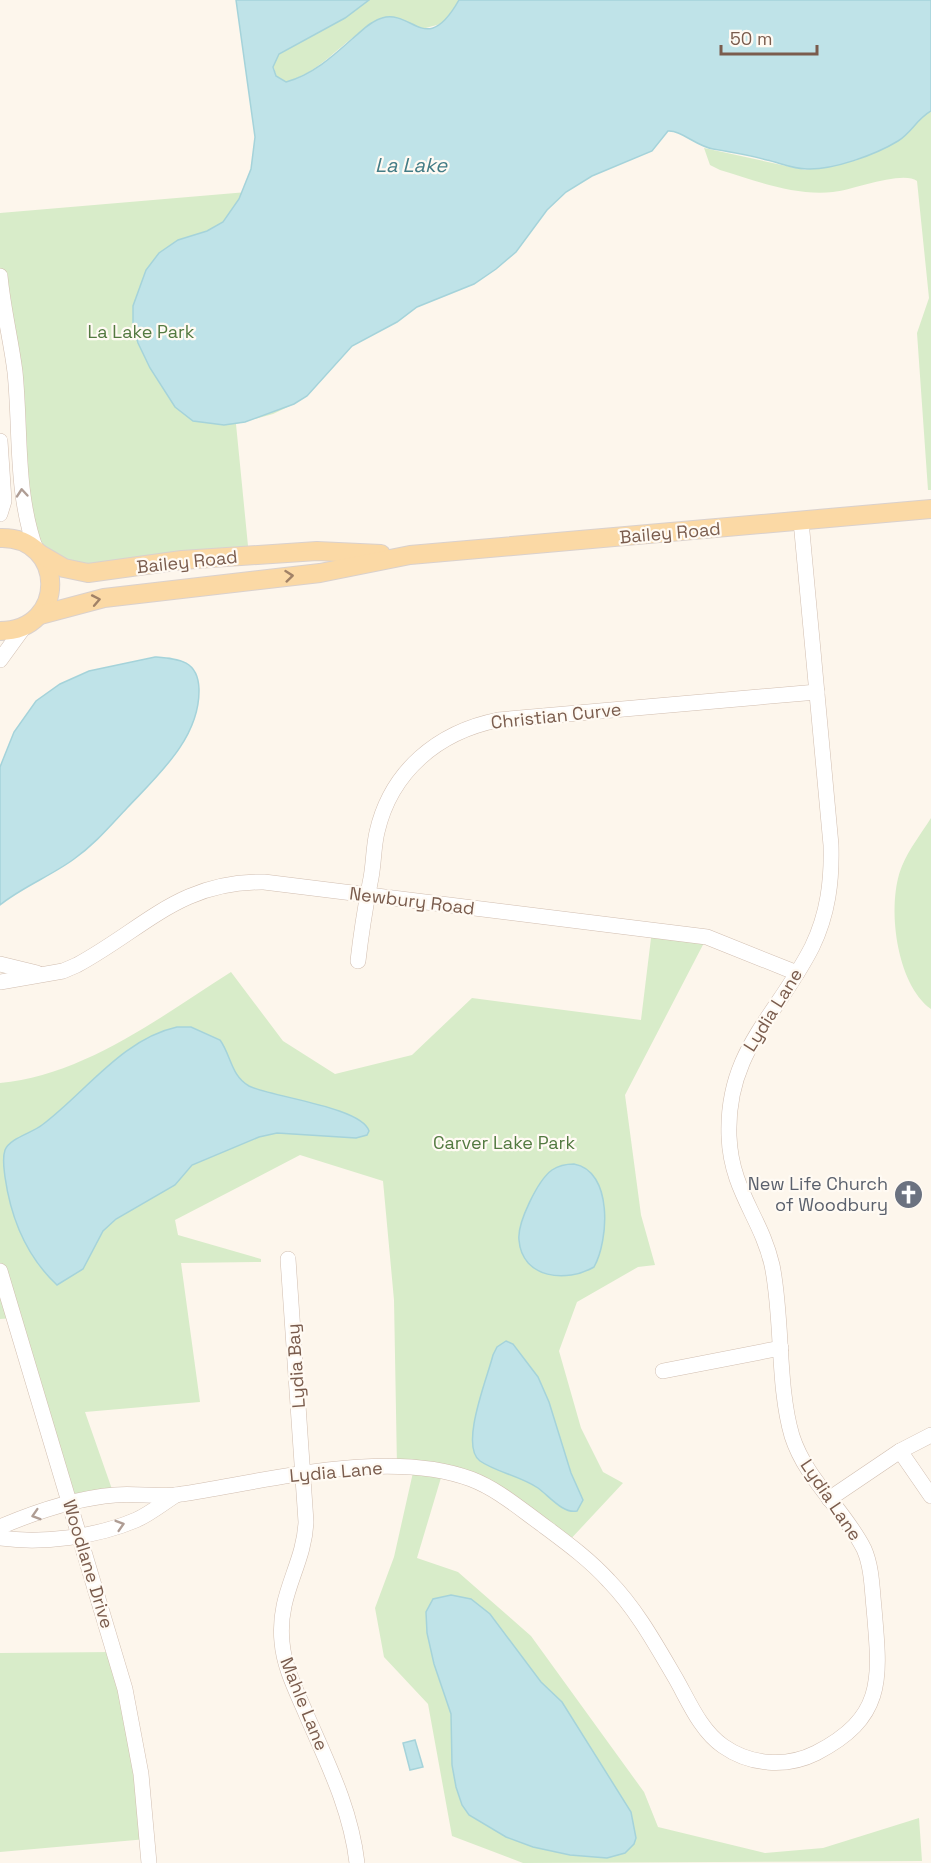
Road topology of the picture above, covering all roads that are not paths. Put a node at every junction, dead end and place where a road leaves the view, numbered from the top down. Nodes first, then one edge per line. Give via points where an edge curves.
1 (0, 276) edge
2 (4, 317) junction
3 (0, 346) edge
4 (0, 441) edge
5 (931, 509) edge
6 (0, 514) edge
7 (801, 521) junction
8 (0, 538) edge
9 (38, 552) junction
10 (410, 555) junction
11 (40, 615) junction
12 (24, 627) junction
13 (0, 631) edge
14 (0, 660) edge
15 (817, 692) junction
16 (367, 896) junction
17 (358, 961) dead end
18 (0, 964) edge
19 (796, 973) junction
20 (43, 974) junction
21 (0, 982) edge
22 (288, 1259) dead end
23 (0, 1271) edge
24 (781, 1348) junction
25 (663, 1371) dead end
26 (931, 1435) edge
27 (900, 1451) junction
28 (304, 1473) junction
29 (176, 1495) junction
30 (931, 1496) edge
31 (829, 1499) junction
32 (70, 1504) junction
33 (0, 1527) edge
34 (79, 1535) junction
35 (0, 1538) edge
36 (150, 1863) edge
37 (357, 1863) edge

1 - 2 street
2 - 3 street
9 -> 2 street via 23,505 15,371
4 - 6 street via 4,501
5 - 7 main road, Bailey Road
7 - 10 main road, Bailey Road
7 - 15 street, Lydia Lane
8 - 9 main road, Bailey Road via 14,539
9 - 10 main road, Bailey Road via 64,568 88,573 317,551
9 - 11 main road via 51,580 49,599
11 -> 10 main road, Bailey Road via 104,598 320,573
11 - 12 main road
12 - 13 main road
12 - 14 street
15 - 16 street, Christian Curve via 498,720 447,736 411,765 391,793 377,831
15 - 19 street, Lydia Lane via 831,885 822,924
16 - 17 street, Christian Curve
16 - 19 street, Newbury Road via 707,937
16 - 20 street, Newbury Road via 264,882 224,884 182,898 77,965
18 - 20 street, Newbury Road
19 - 24 street, Lydia Lane via 747,1049 733,1090 729,1119 736,1180 772,1265
20 - 21 street, Newbury Road
22 - 28 street, Lydia Bay
23 - 32 street, Woodlane Drive
24 - 25 street
24 - 31 street, Lydia Lane via 792,1436
26 - 27 street
27 - 30 street
27 - 31 street
28 - 29 street, Lydia Lane
28 - 31 street, Lydia Lane via 425,1468 464,1477 498,1492 575,1549 620,1592 711,1735 738,1755 767,1763 807,1757 843,1737 864,1715 875,1690 879,1665 868,1563 861,1544
28 - 37 street, Mahle Lane via 306,1532 284,1596 282,1644 291,1678 344,1802
29 - 32 street, Lydia Lane via 114,1495
34 -> 29 street, Lydia Lane via 136,1520
32 -> 33 street, Lydia Lane
32 - 34 street, Woodlane Drive
34 - 35 street, Lydia Lane via 27,1540
34 - 36 street, Woodlane Drive via 128,1699

